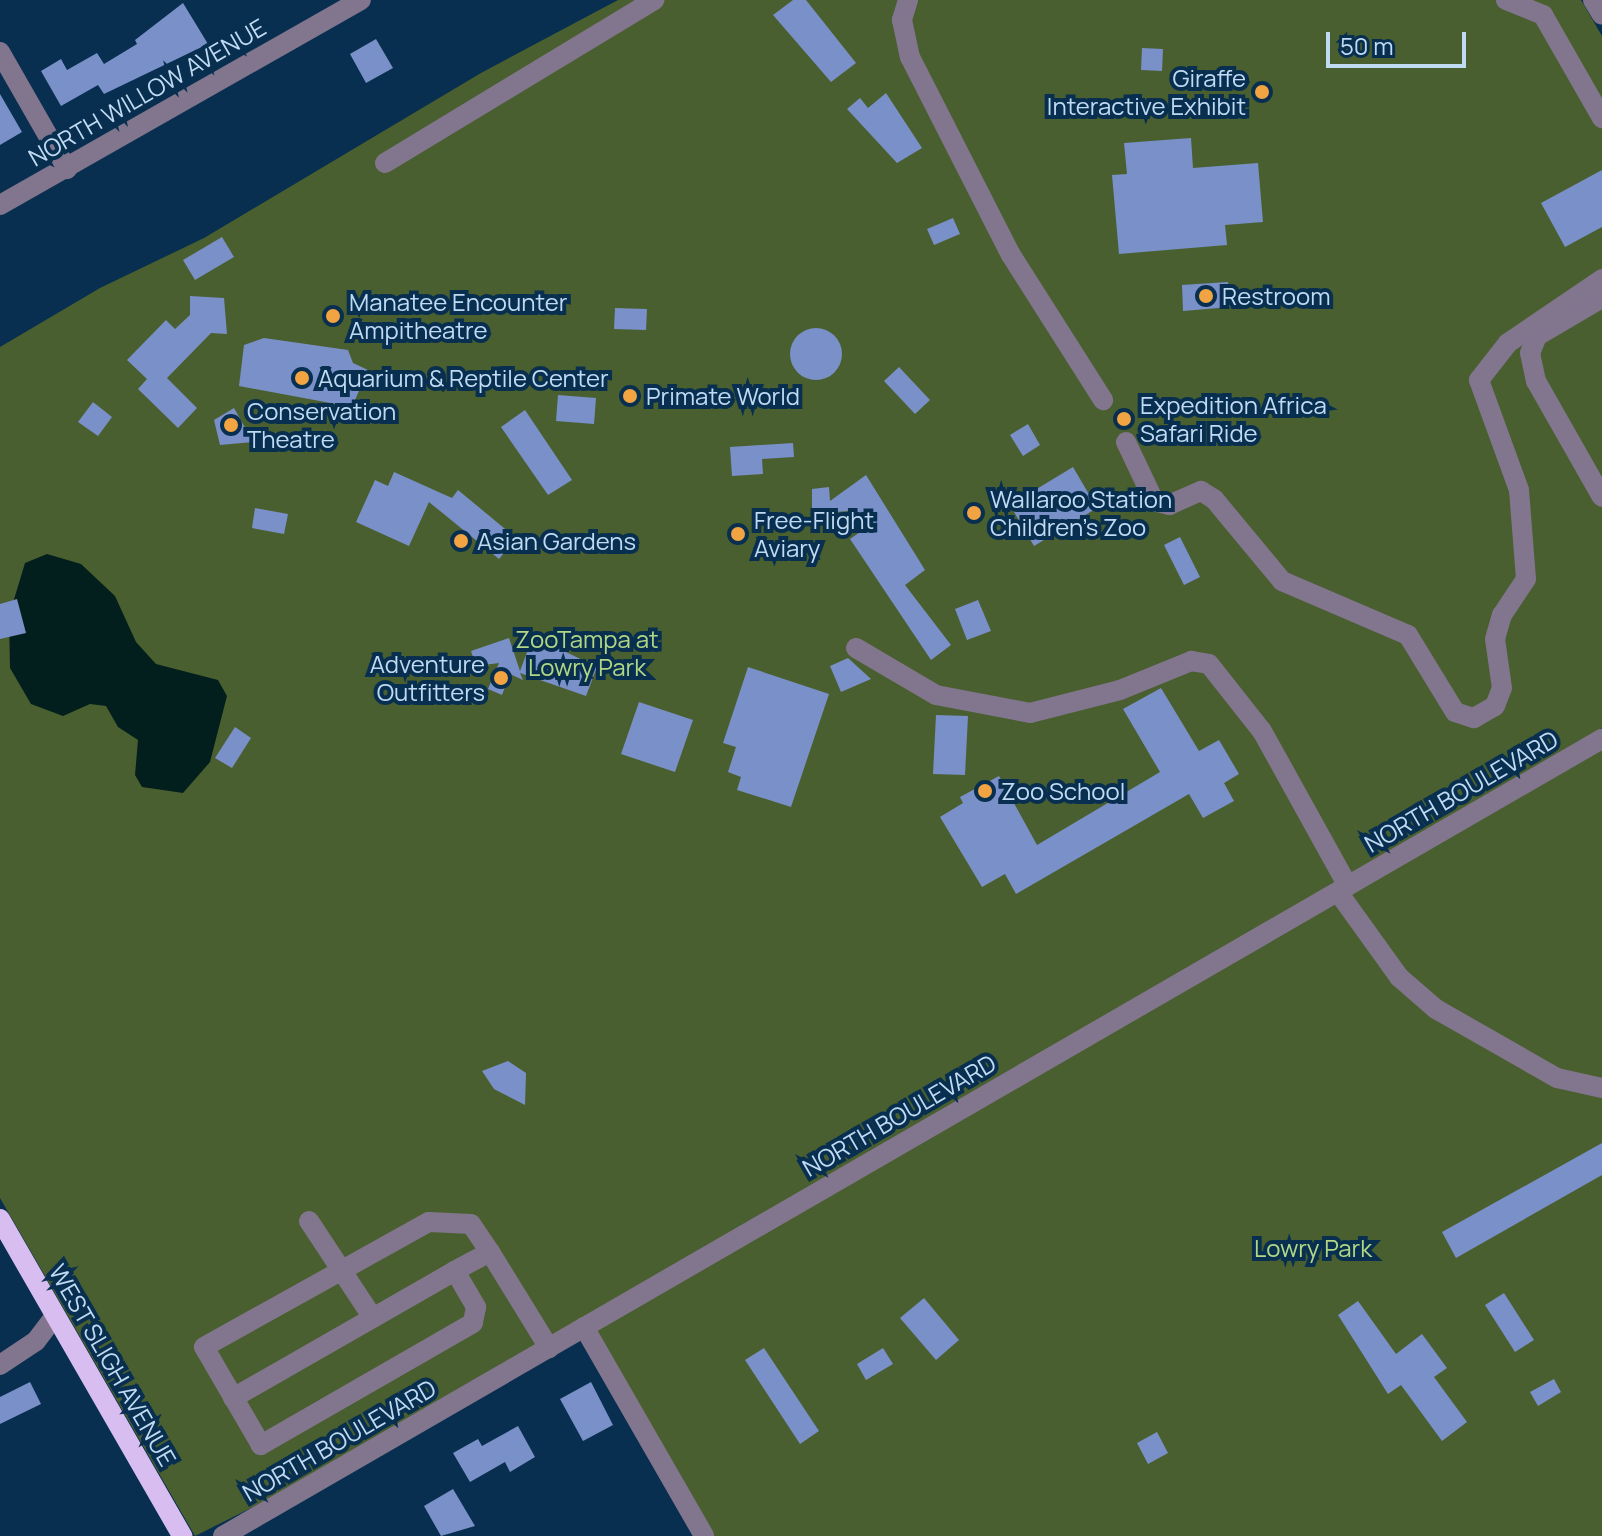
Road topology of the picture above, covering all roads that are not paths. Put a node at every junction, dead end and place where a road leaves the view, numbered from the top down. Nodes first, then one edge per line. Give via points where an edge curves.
1 (361, 0) edge
2 (654, 0) edge
3 (908, 0) edge
4 (1506, 0) edge
5 (1593, 0) edge
6 (619, 9) edge
7 (1602, 15) edge
8 (0, 52) edge
9 (1602, 118) edge
10 (385, 163) dead end
11 (67, 169) junction
12 (0, 205) edge
13 (1602, 279) edge
14 (1602, 298) edge
15 (1103, 400) dead end
16 (1126, 442) dead end
17 (1602, 497) edge
18 (856, 648) dead end
19 (1602, 739) edge
20 (1343, 889) junction
21 (1602, 1088) edge
22 (0, 1219) edge
23 (309, 1221) dead end
24 (490, 1252) junction
25 (344, 1269) junction
26 (455, 1271) junction
27 (55, 1316) junction
28 (373, 1318) junction
29 (584, 1327) junction
30 (549, 1348) junction
31 (0, 1365) edge
32 (233, 1398) junction
33 (182, 1536) edge
34 (223, 1536) edge
35 (704, 1536) edge

1 - 11 street, NORTH WILLOW AVENUE
2 - 6 street
3 - 15 street via 902,20 910,57 1011,255
4 - 9 street via 1543,15
5 - 7 street
6 - 10 street
8 - 11 street
11 - 12 street, NORTH WILLOW AVENUE
13 - 16 street via 1508,343 1479,380 1519,490 1526,579 1502,615 1495,639 1502,688 1495,706 1474,718 1455,712 1408,635 1282,581 1214,499 1201,491 1169,505 1154,501
14 - 17 street via 1537,336 1530,353 1536,381
18 - 20 street via 936,695 1030,713 1106,695 1191,661 1209,664 1262,731
19 - 20 street, NORTH BOULEVARD
20 - 21 street via 1399,977 1436,1009 1557,1078
20 - 29 street, NORTH BOULEVARD
22 - 27 main road, WEST SLIGH AVENUE
23 - 25 street
24 - 25 street via 471,1224 429,1222
24 - 26 street
24 - 30 street
25 - 28 street
25 - 32 street via 204,1347
26 - 28 street
26 - 32 street via 476,1307 473,1323 261,1445
27 - 31 street via 36,1341
27 - 33 main road, WEST SLIGH AVENUE
28 - 32 street
29 - 30 street, NORTH BOULEVARD
29 - 35 street
30 - 34 street, NORTH BOULEVARD

